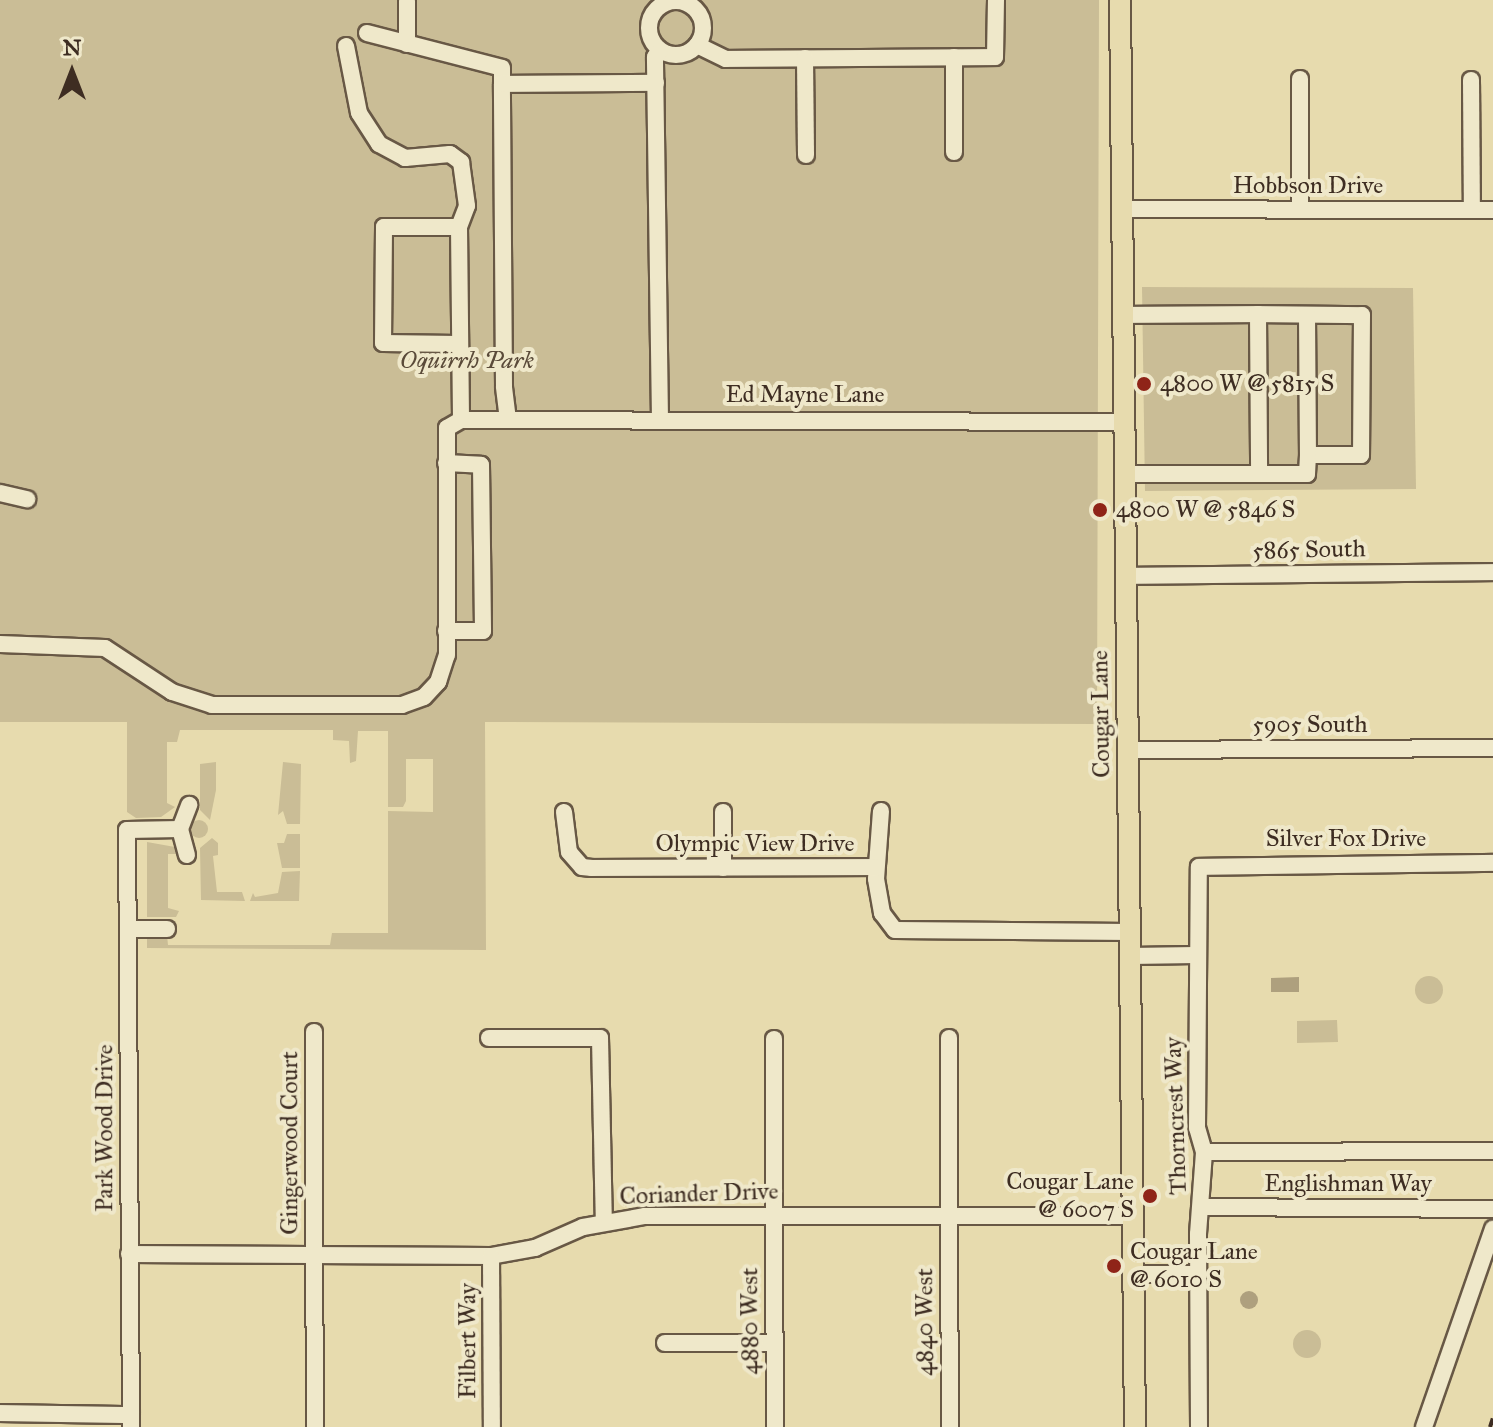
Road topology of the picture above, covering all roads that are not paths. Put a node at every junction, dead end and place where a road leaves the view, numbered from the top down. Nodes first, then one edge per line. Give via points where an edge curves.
1 (996, 0) edge
2 (1120, 0) edge
3 (407, 1) edge
4 (367, 33) dead end
5 (407, 44) junction
6 (697, 45) junction
7 (346, 46) dead end
8 (660, 51) junction
9 (954, 57) junction
10 (805, 58) junction
11 (1300, 79) dead end
12 (1471, 80) dead end
13 (656, 83) junction
14 (502, 84) junction
15 (954, 152) dead end
16 (806, 155) dead end
17 (1122, 209) junction
18 (1300, 210) junction
19 (1472, 210) junction
20 (1493, 210) edge
21 (459, 227) junction
22 (1258, 314) junction
23 (1123, 315) junction
24 (1307, 315) junction
25 (458, 344) junction
26 (461, 420) junction
27 (508, 420) junction
28 (660, 420) junction
29 (1124, 422) junction
30 (1308, 455) junction
31 (446, 463) junction
32 (1125, 474) junction
33 (1259, 474) junction
34 (0, 493) edge
35 (27, 499) dead end
36 (1493, 572) edge
37 (1125, 576) junction
38 (446, 631) junction
39 (0, 644) edge
40 (1493, 748) edge
41 (1127, 750) junction
42 (189, 805) dead end
43 (881, 811) dead end
44 (564, 812) dead end
45 (723, 812) dead end
46 (180, 829) junction
47 (187, 855) dead end
48 (1493, 863) edge
49 (876, 867) junction
50 (1199, 867) joint
51 (723, 868) junction
52 (128, 929) junction
53 (167, 929) dead end
54 (1130, 932) junction
55 (1196, 955) junction
56 (1130, 956) junction
57 (314, 1032) dead end
58 (489, 1038) dead end
59 (949, 1038) dead end
60 (774, 1039) dead end
61 (1493, 1151) edge
62 (1204, 1152) junction
63 (1204, 1207) junction
64 (1493, 1209) edge
65 (774, 1216) junction
66 (948, 1216) junction
67 (1133, 1216) junction
68 (604, 1222) junction
69 (1493, 1229) edge
70 (129, 1254) junction
71 (315, 1254) junction
72 (491, 1256) junction
73 (1134, 1274) junction
74 (1198, 1274) junction
75 (665, 1343) dead end
76 (774, 1343) junction
77 (0, 1413) edge
78 (131, 1421) edge
79 (315, 1427) edge
80 (492, 1427) edge
81 (775, 1427) edge
82 (950, 1427) edge
83 (1135, 1427) edge
84 (1199, 1427) edge
85 (1424, 1427) edge

1 - 9 street via 995,57
2 - 17 main road, Cougar Lane
3 - 5 street
4 - 5 street
5 - 14 street via 502,68
6 - 8 street via 676,56
6 - 8 street via 703,29 698,13 685,3 668,2 654,12 648,28
6 - 10 street via 726,59
7 - 21 street via 359,113 379,144 405,158 450,154 461,162 467,206
8 - 13 street
9 - 10 street
9 - 15 street
10 - 16 street
11 - 18 street
12 - 19 street
13 - 14 street
13 - 28 street
14 - 27 street
17 - 18 street, Hobbson Drive
17 - 23 main road, Cougar Lane
18 - 19 street, Hobbson Drive
19 - 20 street, Hobbson Drive
21 - 25 street
21 - 25 street via 384,227 383,256 383,343
22 - 23 street
22 - 24 street
22 - 33 street
23 - 29 main road, Cougar Lane
24 - 30 street
24 - 30 street via 1362,315 1361,455
25 - 26 street
26 - 27 street, Ed Mayne Lane
26 - 31 street via 447,428
27 - 28 street, Ed Mayne Lane
28 - 29 street, Ed Mayne Lane
29 - 32 main road, Cougar Lane
30 - 33 street via 1307,474
31 - 38 street
31 - 38 street via 481,465 483,631
32 - 33 street
32 - 37 main road, Cougar Lane
34 - 35 street
36 - 37 street, 5865 South
37 - 41 main road, Cougar Lane
38 - 39 street via 444,669 432,690 414,701 377,706 198,703 105,648
40 - 41 street, 5905 South
41 - 54 main road, Cougar Lane
42 - 46 street
43 - 49 street
44 - 51 street, Olympic View Drive via 574,860 592,868
45 - 51 street
46 - 47 street
46 - 52 street, Park Wood Drive via 127,830
48 - 50 street, Silver Fox Drive
49 - 51 street, Olympic View Drive
49 - 54 street, Olympic View Drive via 882,913 895,930
50 - 55 street, Thorncrest Way
52 - 53 street
52 - 70 street, Park Wood Drive
54 - 56 main road, Cougar Lane
55 - 56 street
55 - 62 street, Thorncrest Way via 1197,1128
56 - 67 main road, Cougar Lane
57 - 71 street, Gingerwood Court
58 - 68 street via 600,1038
59 - 66 street, 4840 West
60 - 65 street, 4880 West
61 - 62 street, Englishman Way
62 - 63 street, Thorncrest Way
63 - 64 street, Englishman Way
63 - 74 street, Thorncrest Way
65 - 66 street, Coriander Drive
65 - 68 street, Coriander Drive
65 - 76 street, 4880 West
66 - 67 street, Coriander Drive
66 - 82 street, 4840 West
67 - 73 main road, Cougar Lane
68 - 72 street, Coriander Drive via 535,1248
69 - 85 street
70 - 71 street, Coriander Drive
70 - 78 street, Park Wood Drive
71 - 72 street, Coriander Drive
71 - 79 street, Gingerwood Court
72 - 80 street, Filbert Way
73 - 74 street
73 - 83 main road, Cougar Lane
74 - 84 street, Thorncrest Way
75 - 76 street
76 - 81 street, 4880 West
77 - 78 street

